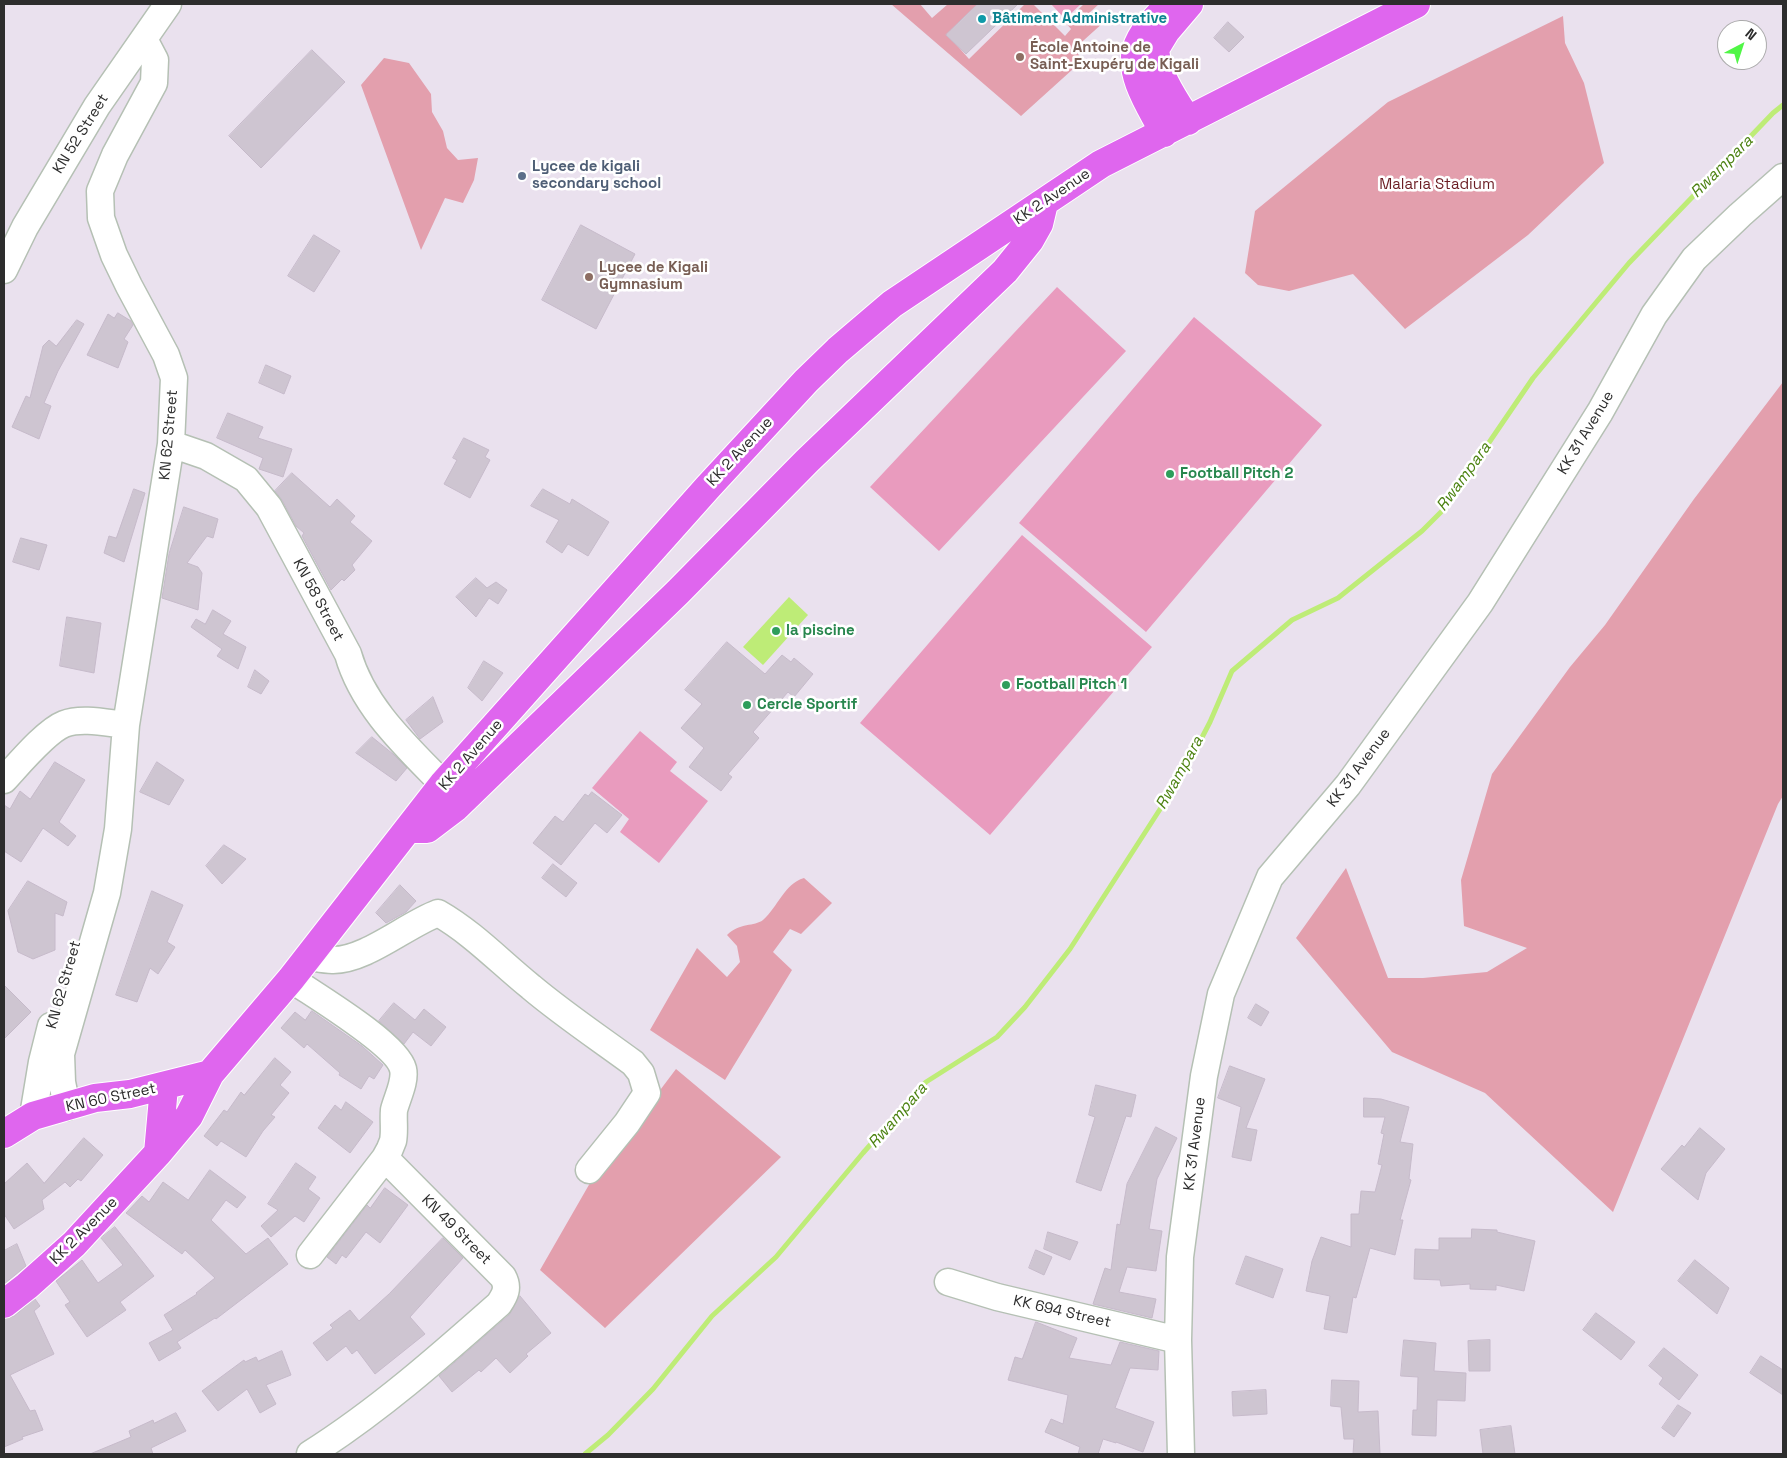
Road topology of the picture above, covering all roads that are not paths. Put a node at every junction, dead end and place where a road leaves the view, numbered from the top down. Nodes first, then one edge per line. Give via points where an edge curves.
1 (168, 4) edge
2 (1170, 4) edge
3 (1189, 4) edge
4 (1416, 4) edge
5 (144, 39) junction
6 (1188, 120) junction
7 (1164, 133) junction
8 (1783, 177) edge
9 (1044, 203) junction
10 (4, 270) edge
11 (171, 444) junction
12 (126, 725) junction
13 (4, 780) edge
14 (444, 784) junction
15 (408, 829) junction
16 (112, 859) junction
17 (309, 957) junction
18 (291, 979) junction
19 (210, 1074) junction
20 (164, 1087) junction
21 (67, 1107) junction
22 (33, 1116) junction
23 (4, 1134) edge
24 (158, 1152) junction
25 (385, 1158) junction
26 (588, 1170) dead end
27 (310, 1255) dead end
28 (948, 1282) dead end
29 (4, 1304) edge
30 (1178, 1340) junction
31 (310, 1454) edge
32 (1181, 1454) edge

1 - 5 street, KN 52 Street
2 - 7 main road via 1143,36 1134,61 1146,98
3 - 6 main road via 1155,49 1159,68 1171,94
4 - 6 main road, KK 2 Avenue
5 - 10 street, KN 52 Street via 92,114 25,227
5 - 11 street, KN 62 Street via 154,60 154,83 115,155 100,191 101,218 114,255 166,355 174,378
6 - 7 main road, KK 2 Avenue
7 - 9 main road, KK 2 Avenue via 1101,164
8 - 30 street, KK 31 Avenue via 1694,259 1654,316 1600,412 1480,603 1348,785 1270,877 1221,994 1204,1076 1180,1257
9 - 14 main road, KK 2 Avenue via 892,304 838,350 708,487
9 - 15 main road via 1040,224 1005,271 806,461 678,592 456,807 428,829
11 - 12 street, KN 62 Street
11 - 14 street, KN 58 Street via 228,467 246,479 269,507 374,708
12 - 13 street via 82,721 63,724 46,736
12 - 16 street, KN 62 Street via 118,829
14 - 15 main road, KK 2 Avenue
15 - 17 main road, KK 2 Avenue
16 - 21 street, KN 62 Street via 107,894 60,1054
16 - 22 street, KN 62 Street via 81,928 61,989 42,1062
17 - 18 main road, KK 2 Avenue
17 - 26 street via 334,960 364,953 438,913 455,922 530,987 633,1063 641,1073 647,1093
18 - 19 main road, KK 2 Avenue
18 - 25 street via 368,1032 394,1054 403,1068 393,1118 393,1140
19 - 20 main road
19 - 24 main road, KK 2 Avenue via 189,1116
20 - 21 main road, KN 60 Street via 95,1098
20 - 24 main road
21 - 22 main road, KN 60 Street
22 - 23 main road, KN 60 Street
24 - 29 main road, KK 2 Avenue via 74,1244
25 - 27 street
25 - 31 street, KN 49 Street via 503,1277 507,1284 506,1294 499,1304 384,1403
28 - 30 street, KK 694 Street via 997,1297
30 - 32 street, KK 31 Avenue

